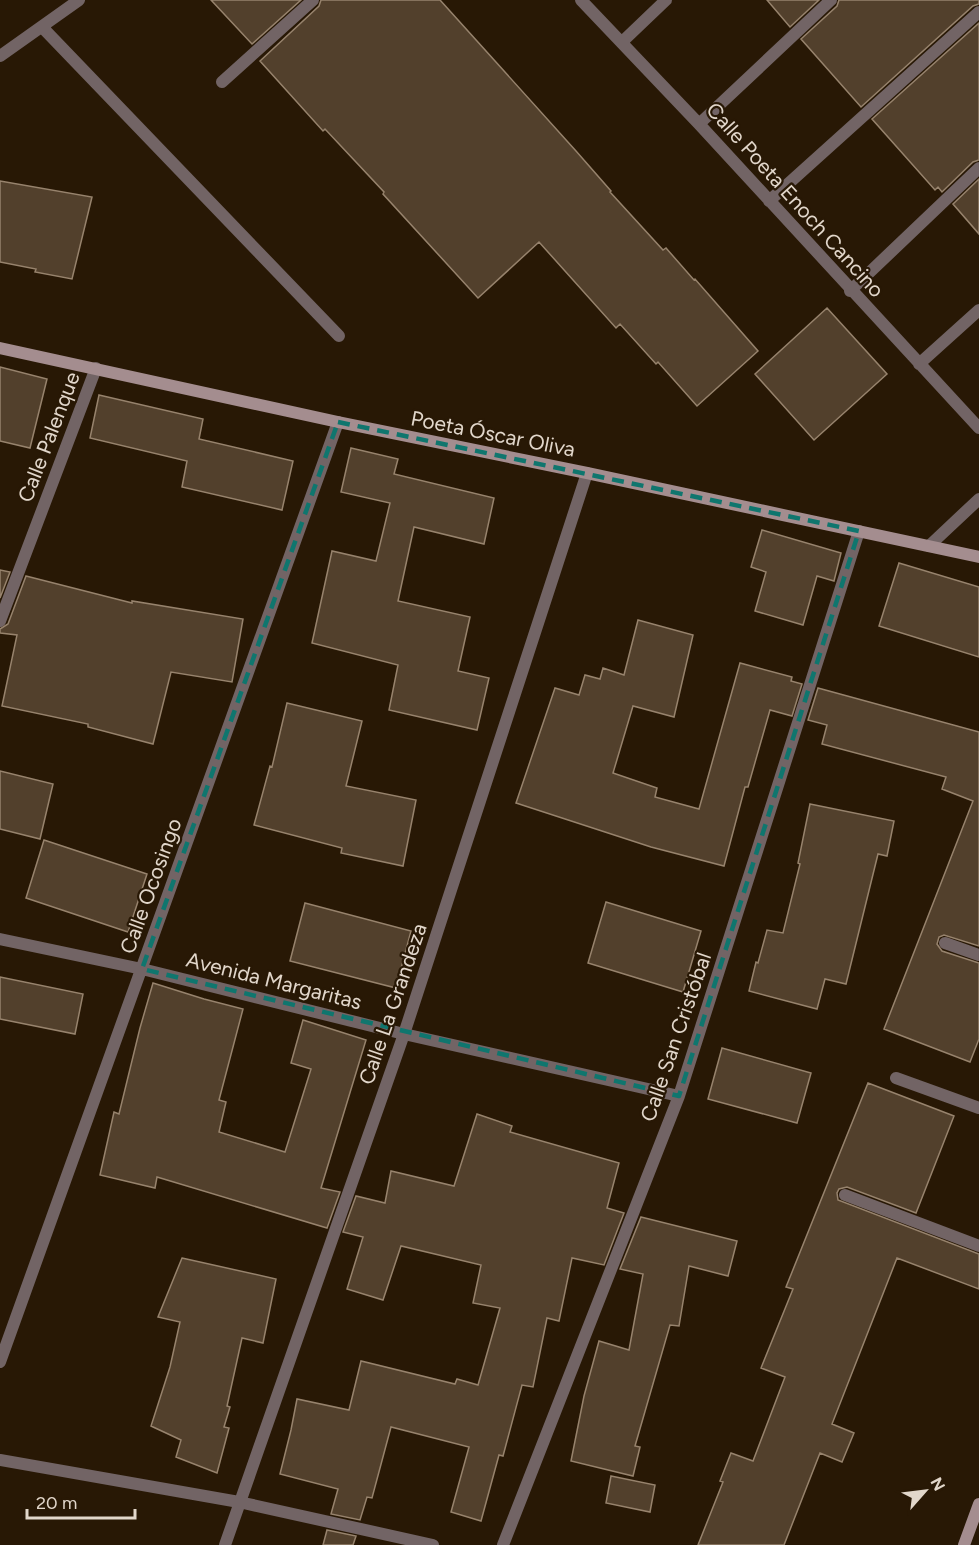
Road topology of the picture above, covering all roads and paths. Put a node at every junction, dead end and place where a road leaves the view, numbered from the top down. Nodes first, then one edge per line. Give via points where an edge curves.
1 (79, 0) edge
2 (313, 0) edge
3 (581, 0) edge
4 (666, 0) edge
5 (831, 0) edge
6 (979, 12) edge
7 (42, 27) junction
8 (622, 42) junction
9 (0, 56) edge
10 (222, 82) dead end
11 (699, 124) junction
12 (979, 168) edge
13 (769, 201) junction
14 (850, 291) junction
15 (979, 310) edge
16 (339, 336) dead end
17 (0, 348) edge
18 (919, 364) junction
19 (96, 368) junction
20 (338, 422) junction
21 (979, 428) edge
22 (587, 473) junction
23 (979, 499) edge
24 (860, 531) junction
25 (929, 546) junction
26 (979, 557) edge
27 (0, 621) edge
28 (0, 939) edge
29 (945, 943) dead end
30 (979, 955) edge
31 (142, 969) junction
32 (404, 1034) junction
33 (896, 1078) dead end
34 (679, 1096) junction
35 (979, 1108) edge
36 (845, 1195) dead end
37 (979, 1246) edge
38 (0, 1362) edge
39 (0, 1460) edge
40 (239, 1502) junction
41 (979, 1504) edge
42 (225, 1545) edge
43 (433, 1545) edge
44 (503, 1545) edge
45 (964, 1545) edge

1 - 7 street
2 - 10 street
3 - 8 street, Calle Poeta Enoch Cancino
4 - 8 street
5 - 11 street
6 - 13 street
7 - 9 street
7 - 16 street
8 - 11 street, Calle Poeta Enoch Cancino
11 - 13 street, Calle Poeta Enoch Cancino
12 - 14 street
13 - 14 street, Calle Poeta Enoch Cancino
14 - 18 street, Calle Poeta Enoch Cancino
15 - 18 street
17 - 19 street, Poeta Óscar Oliva
18 - 21 street, Calle Poeta Enoch Cancino
19 - 20 street, Poeta Óscar Oliva
19 - 27 street, Calle Palenque
20 - 22 street, Poeta Óscar Oliva
20 - 31 street, Calle Ocosingo
22 - 24 street, Poeta Óscar Oliva
22 - 32 street, Calle La Grandeza
23 - 25 street
24 - 25 street, Poeta Óscar Oliva
24 - 34 street, Calle San Cristóbal
25 - 26 street, Poeta Óscar Oliva
28 - 31 street, Avenida Margaritas
29 - 30 street
31 - 32 street, Avenida Margaritas
31 - 38 street, Calle Ocosingo
32 - 34 street, Avenida Margaritas
32 - 40 street, Calle La Grandeza
33 - 35 street
34 - 44 street, Calle San Cristóbal
36 - 37 street
39 - 40 street
40 - 42 street, Calle La Grandeza
40 - 43 street
41 - 45 street

